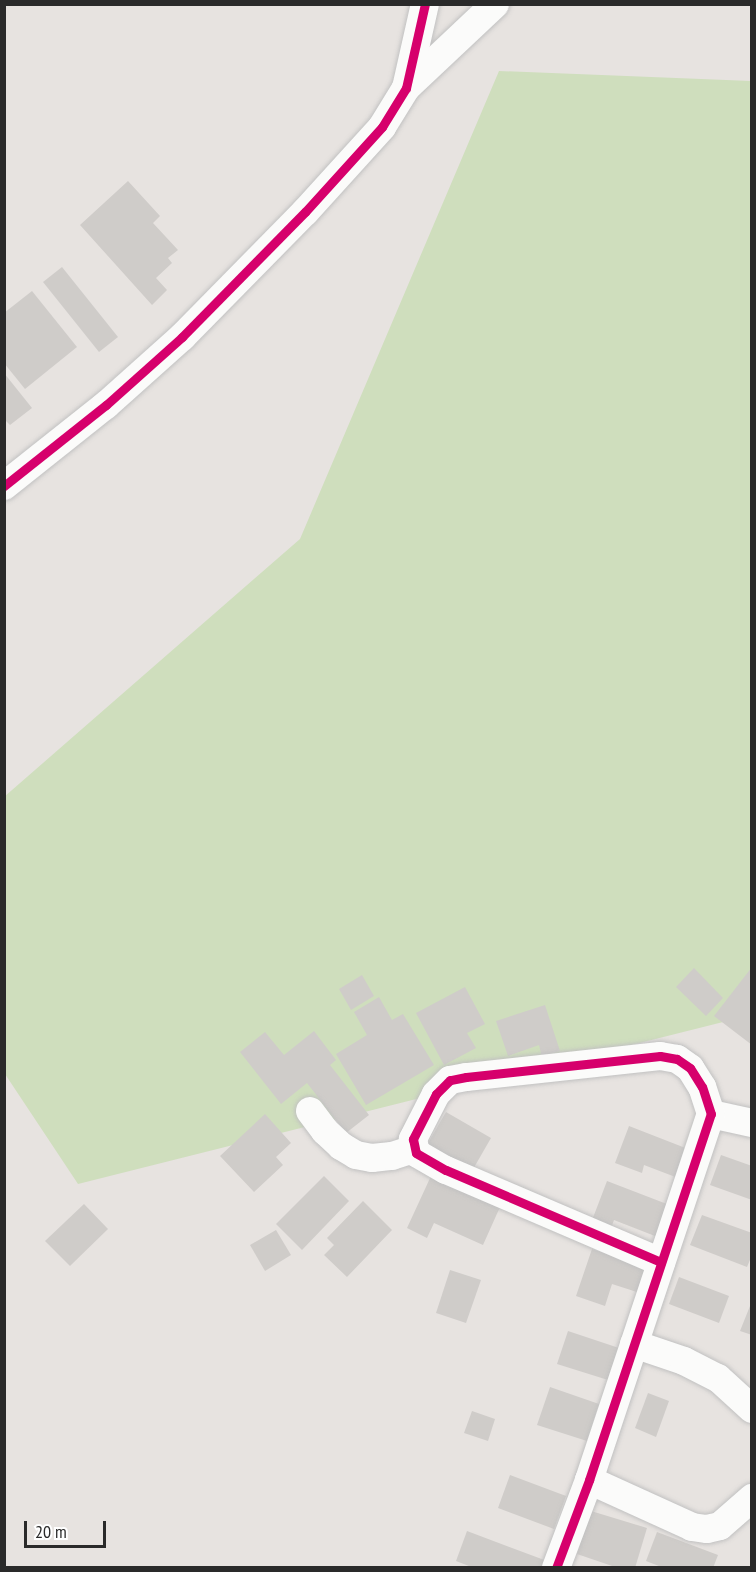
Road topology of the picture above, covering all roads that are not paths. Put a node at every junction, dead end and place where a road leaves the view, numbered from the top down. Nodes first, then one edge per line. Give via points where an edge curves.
1 (425, 4) edge
2 (495, 4) edge
3 (406, 88) junction
4 (4, 486) edge
5 (310, 1111) dead end
6 (711, 1114) junction
7 (752, 1124) edge
8 (413, 1149) junction
9 (661, 1262) junction
10 (634, 1344) junction
11 (752, 1409) edge
12 (589, 1480) junction
13 (752, 1497) edge
14 (556, 1568) edge

1 - 3 street
2 - 3 street
3 - 4 street via 382,127 246,274 106,405
5 - 8 street via 341,1146 356,1155 392,1156
6 - 7 street
6 - 8 street via 702,1087 690,1068 677,1059 660,1056 466,1077 450,1080 436,1094 413,1139
6 - 9 street
8 - 9 street via 426,1161
9 - 10 street
10 - 11 street via 718,1378
10 - 12 street
12 - 13 street via 692,1527 707,1529 720,1526
12 - 14 street

